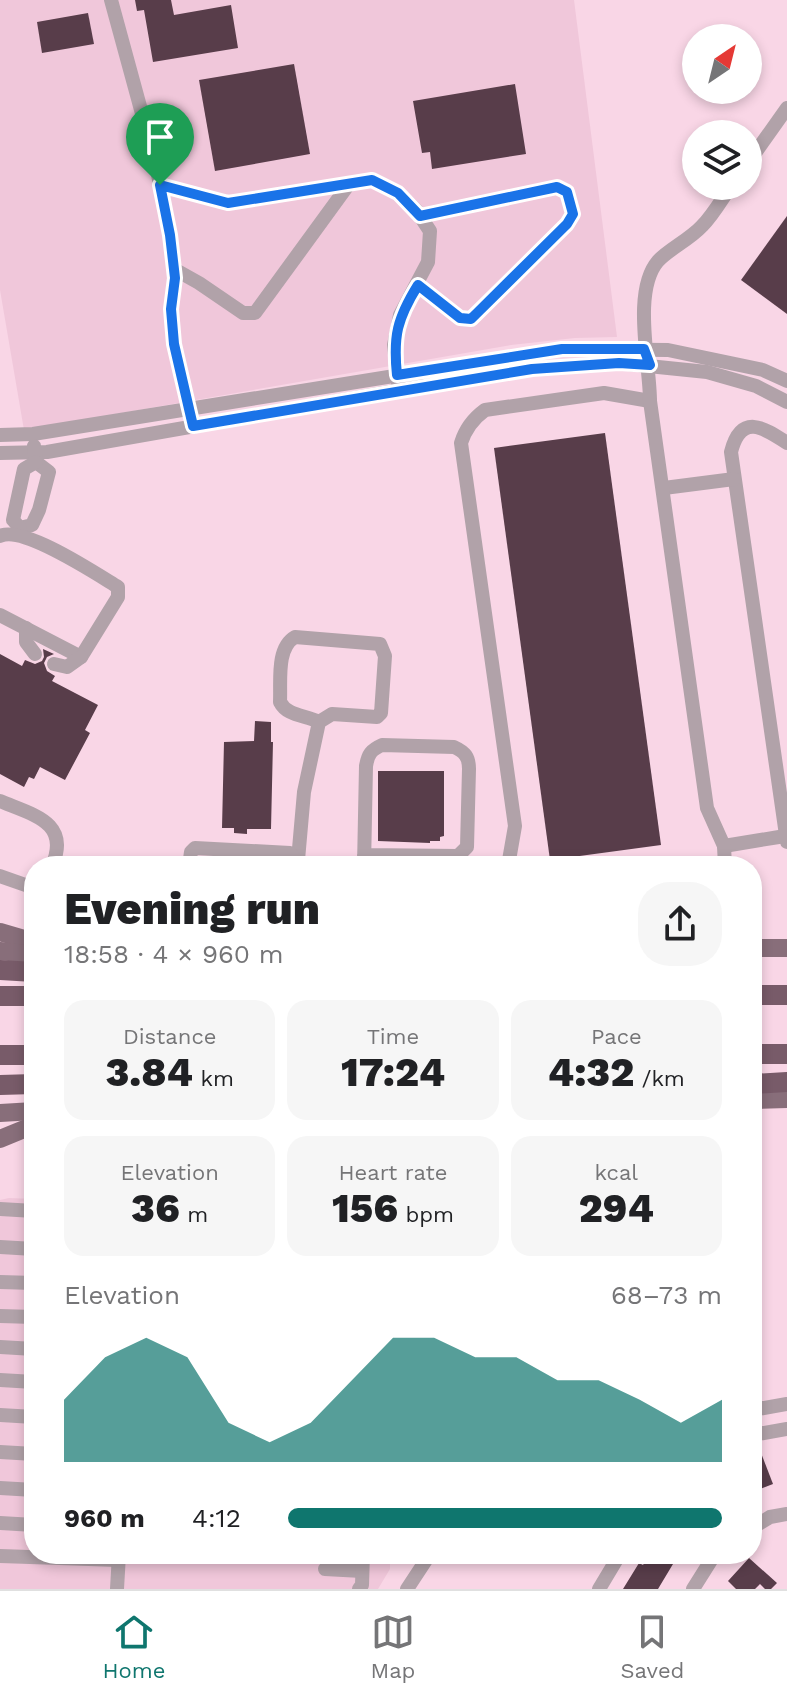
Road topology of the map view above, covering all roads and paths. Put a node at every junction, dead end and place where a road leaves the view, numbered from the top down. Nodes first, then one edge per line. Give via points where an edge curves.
1 (111, 0) edge
2 (787, 108) edge
3 (762, 143) edge
4 (349, 184) junction
5 (160, 185) junction
6 (721, 200) edge
7 (420, 216) junction
8 (174, 269) junction
9 (418, 285) junction
10 (644, 349) junction
11 (650, 365) junction
12 (787, 381) edge
13 (398, 383) junction
14 (650, 401) junction
15 (787, 402) edge
16 (189, 409) junction
17 (193, 426) junction
18 (33, 434) junction
19 (0, 435) edge
20 (787, 443) edge
21 (0, 453) edge
22 (36, 457) junction
23 (734, 479) junction
24 (664, 488) junction
25 (19, 531) junction
26 (0, 536) edge
27 (0, 615) edge
28 (26, 628) junction
29 (35, 654) dead end
30 (81, 657) junction
31 (54, 664) dead end
32 (319, 722) junction
33 (0, 801) edge
34 (786, 839) edge
35 (724, 846) junction
36 (56, 856) edge
37 (190, 856) edge
38 (292, 856) edge
39 (299, 856) edge
40 (364, 856) edge
41 (464, 856) edge
42 (510, 856) edge
43 (724, 856) edge
44 (0, 876) edge
45 (24, 884) edge
46 (0, 932) edge
47 (24, 939) edge
48 (762, 948) edge
49 (787, 948) edge
50 (0, 951) edge
51 (24, 954) edge
52 (0, 970) edge
53 (24, 971) edge
54 (762, 995) edge
55 (787, 995) edge
56 (0, 996) edge
57 (24, 996) edge
58 (762, 1054) edge
59 (787, 1054) edge
60 (0, 1055) edge
61 (24, 1055) edge
62 (787, 1082) edge
63 (762, 1083) edge
64 (24, 1084) edge
65 (0, 1085) edge
66 (787, 1099) edge
67 (762, 1100) edge
68 (24, 1112) edge
69 (0, 1113) edge
70 (24, 1129) edge
71 (0, 1139) edge
72 (0, 1209) edge
73 (24, 1210) edge
74 (0, 1247) edge
75 (24, 1248) edge
76 (0, 1282) edge
77 (24, 1283) edge
78 (0, 1316) edge
79 (24, 1317) edge
80 (0, 1347) edge
81 (24, 1348) edge
82 (0, 1380) edge
83 (24, 1381) edge
84 (787, 1404) edge
85 (762, 1408) edge
86 (0, 1415) edge
87 (24, 1416) edge
88 (787, 1429) edge
89 (762, 1433) edge
90 (0, 1452) edge
91 (24, 1453) edge
92 (0, 1488) edge
93 (24, 1489) edge
94 (787, 1514) edge
95 (762, 1522) edge
96 (0, 1523) edge
97 (24, 1524) edge
98 (0, 1556) edge
99 (24, 1556) edge
100 (118, 1564) edge
101 (362, 1564) edge
102 (423, 1564) edge
103 (614, 1564) edge
104 (709, 1564) edge
105 (325, 1569) dead end
106 (362, 1571) junction
107 (117, 1589) edge
108 (359, 1589) edge
109 (407, 1589) edge
110 (599, 1589) edge
111 (693, 1589) edge

1 - 5 street
2 - 3 street
4 - 5 street via 228,203
4 - 7 street via 372,180 398,193
4 - 8 street via 255,313 243,313
5 - 8 street
6 - 10 street via 703,225 659,260 648,277
7 - 9 street via 430,231 428,262
7 - 9 street via 557,187 567,192 573,214 471,319 460,318
8 - 16 street via 174,344
9 - 13 street via 400,315 394,345
10 - 11 street
10 - 12 street via 763,370
10 - 13 street via 562,349
11 - 13 street via 532,369
11 - 14 street
11 - 15 street via 707,372 756,386
13 - 16 street
13 - 17 street
14 - 24 street
14 - 42 street via 604,393 485,410 463,435 515,826
16 - 17 street
16 - 18 street
17 - 22 street
18 - 19 street
18 - 22 street
20 - 23 street via 766,428 754,425 743,430 731,452
21 - 22 street
22 - 25 street via 24,469 13,520
22 - 25 street via 49,472 32,525
23 - 24 street
23 - 34 street
24 - 35 street via 707,808
25 - 26 street
25 - 30 street via 118,587 118,597
27 - 28 street
28 - 29 street via 26,642
28 - 30 street
30 - 31 street via 67,667
32 - 32 street via 332,714 381,713 385,656 380,644 295,637 288,641 280,702 290,713
32 - 39 street via 304,792
33 - 36 street via 40,818 54,831 59,841
34 - 35 street
35 - 43 street
37 - 38 street via 195,848
40 - 41 street via 366,766 373,749 382,745 454,747 469,759
44 - 45 street
46 - 47 main road
48 - 49 main road
50 - 51 main road
52 - 53 highway
54 - 55 highway
56 - 57 highway
58 - 59 highway
60 - 61 highway
62 - 63 highway
64 - 65 highway
66 - 67 main road
68 - 69 main road
70 - 71 main road
72 - 73 street
74 - 75 street
76 - 77 street
78 - 79 street
80 - 81 street
82 - 83 street
84 - 85 street
86 - 87 street
88 - 89 street
90 - 91 street
92 - 93 street
94 - 95 street
96 - 97 street
98 - 99 street
100 - 107 street
101 - 106 street
102 - 109 street
103 - 110 street
104 - 111 street
105 - 106 street
106 - 108 street

